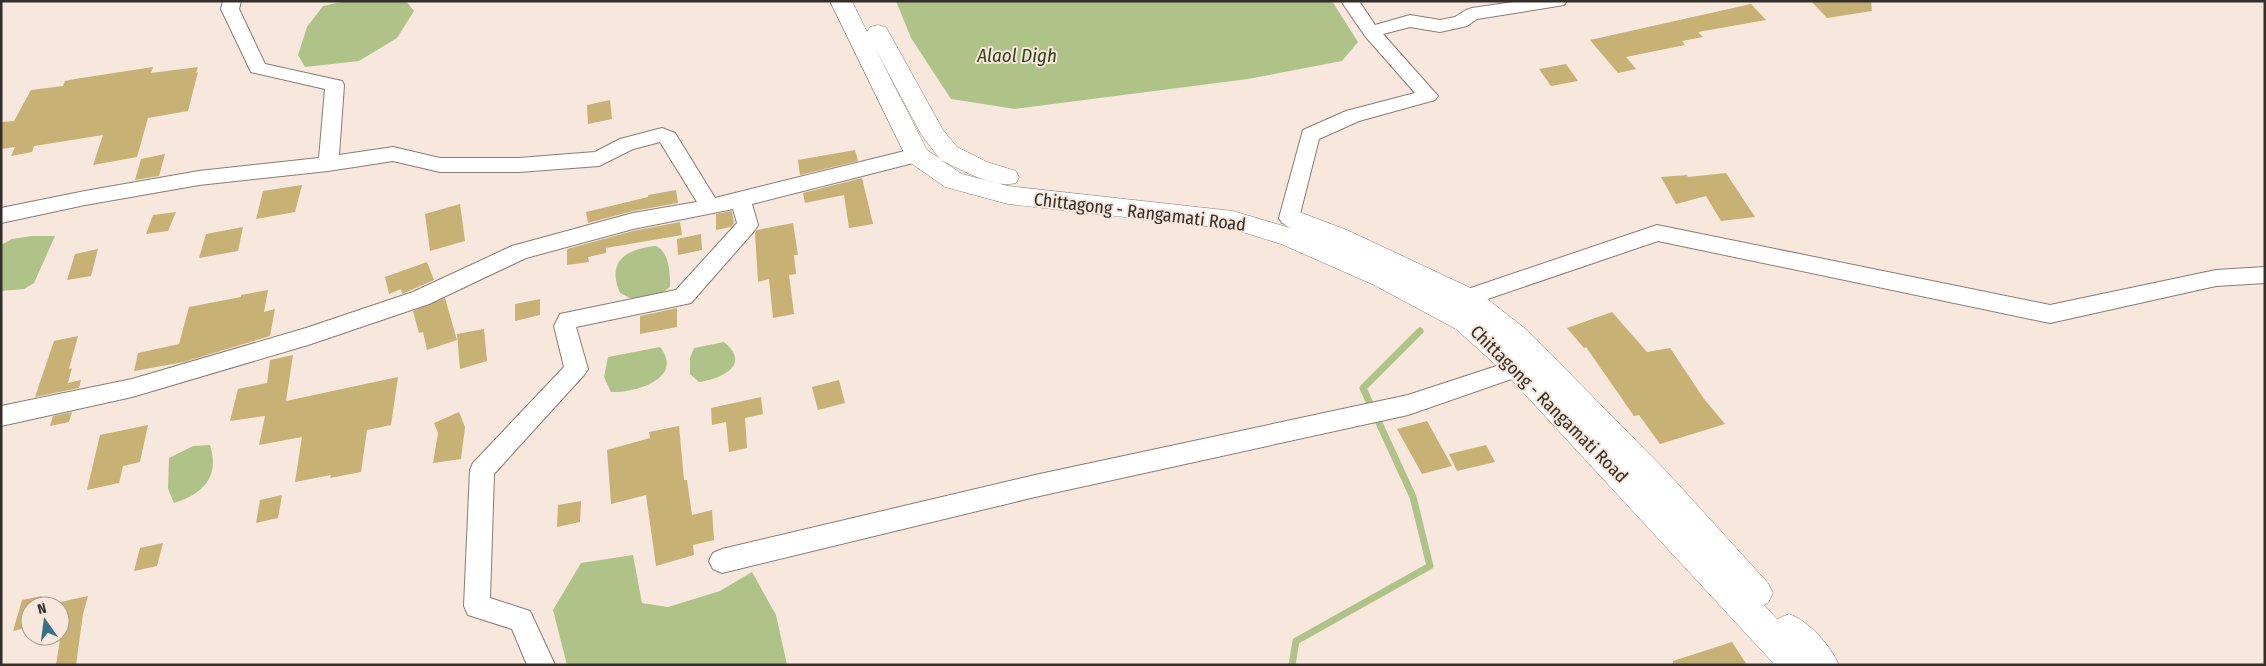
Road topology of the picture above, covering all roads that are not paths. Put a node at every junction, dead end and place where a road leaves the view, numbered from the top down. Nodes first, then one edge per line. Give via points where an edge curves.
1 (232, 1) edge
2 (841, 1) edge
3 (863, 1) edge
4 (1350, 1) edge
5 (1558, 1) edge
6 (1371, 32) junction
7 (917, 154) junction
8 (328, 164) junction
9 (740, 198) junction
10 (710, 207) junction
11 (1, 216) edge
12 (1289, 218) junction
13 (2265, 275) edge
14 (1467, 298) junction
15 (1518, 368) junction
16 (1, 416) edge
17 (722, 561) dead end
18 (541, 665) edge
19 (1797, 665) edge
20 (1822, 665) edge

1 - 8 street via 230,9 258,68 334,85
2 - 7 highway, Chittagong - Rangamati Road
3 - 12 highway, Chittagong - Rangamati Road via 933,134 948,153 958,159 1004,177 1192,197
4 - 6 street
5 - 6 street via 1472,14 1461,22 1440,26 1410,21
6 - 12 street via 1428,96 1376,109 1310,135
7 - 9 street
7 - 15 highway, Chittagong - Rangamati Road via 954,181 1008,195 1233,220 1290,237 1383,278 1466,322
8 - 10 street via 393,154 440,165 519,165 599,159 627,144 662,135 668,138
8 - 11 street via 198,178
9 - 10 street
9 - 18 street via 748,225 683,297 568,320 565,326 576,369 482,470 477,606 521,620
10 - 16 street via 633,222 520,252 421,298 308,336 132,388
12 - 14 highway, Chittagong - Rangamati Road via 1338,237
13 - 14 street via 2216,278 2050,314 1657,234
14 - 20 highway, Chittagong - Rangamati Road via 1517,338 1656,480
15 - 17 street via 1408,406 1035,486
15 - 19 highway, Chittagong - Rangamati Road

